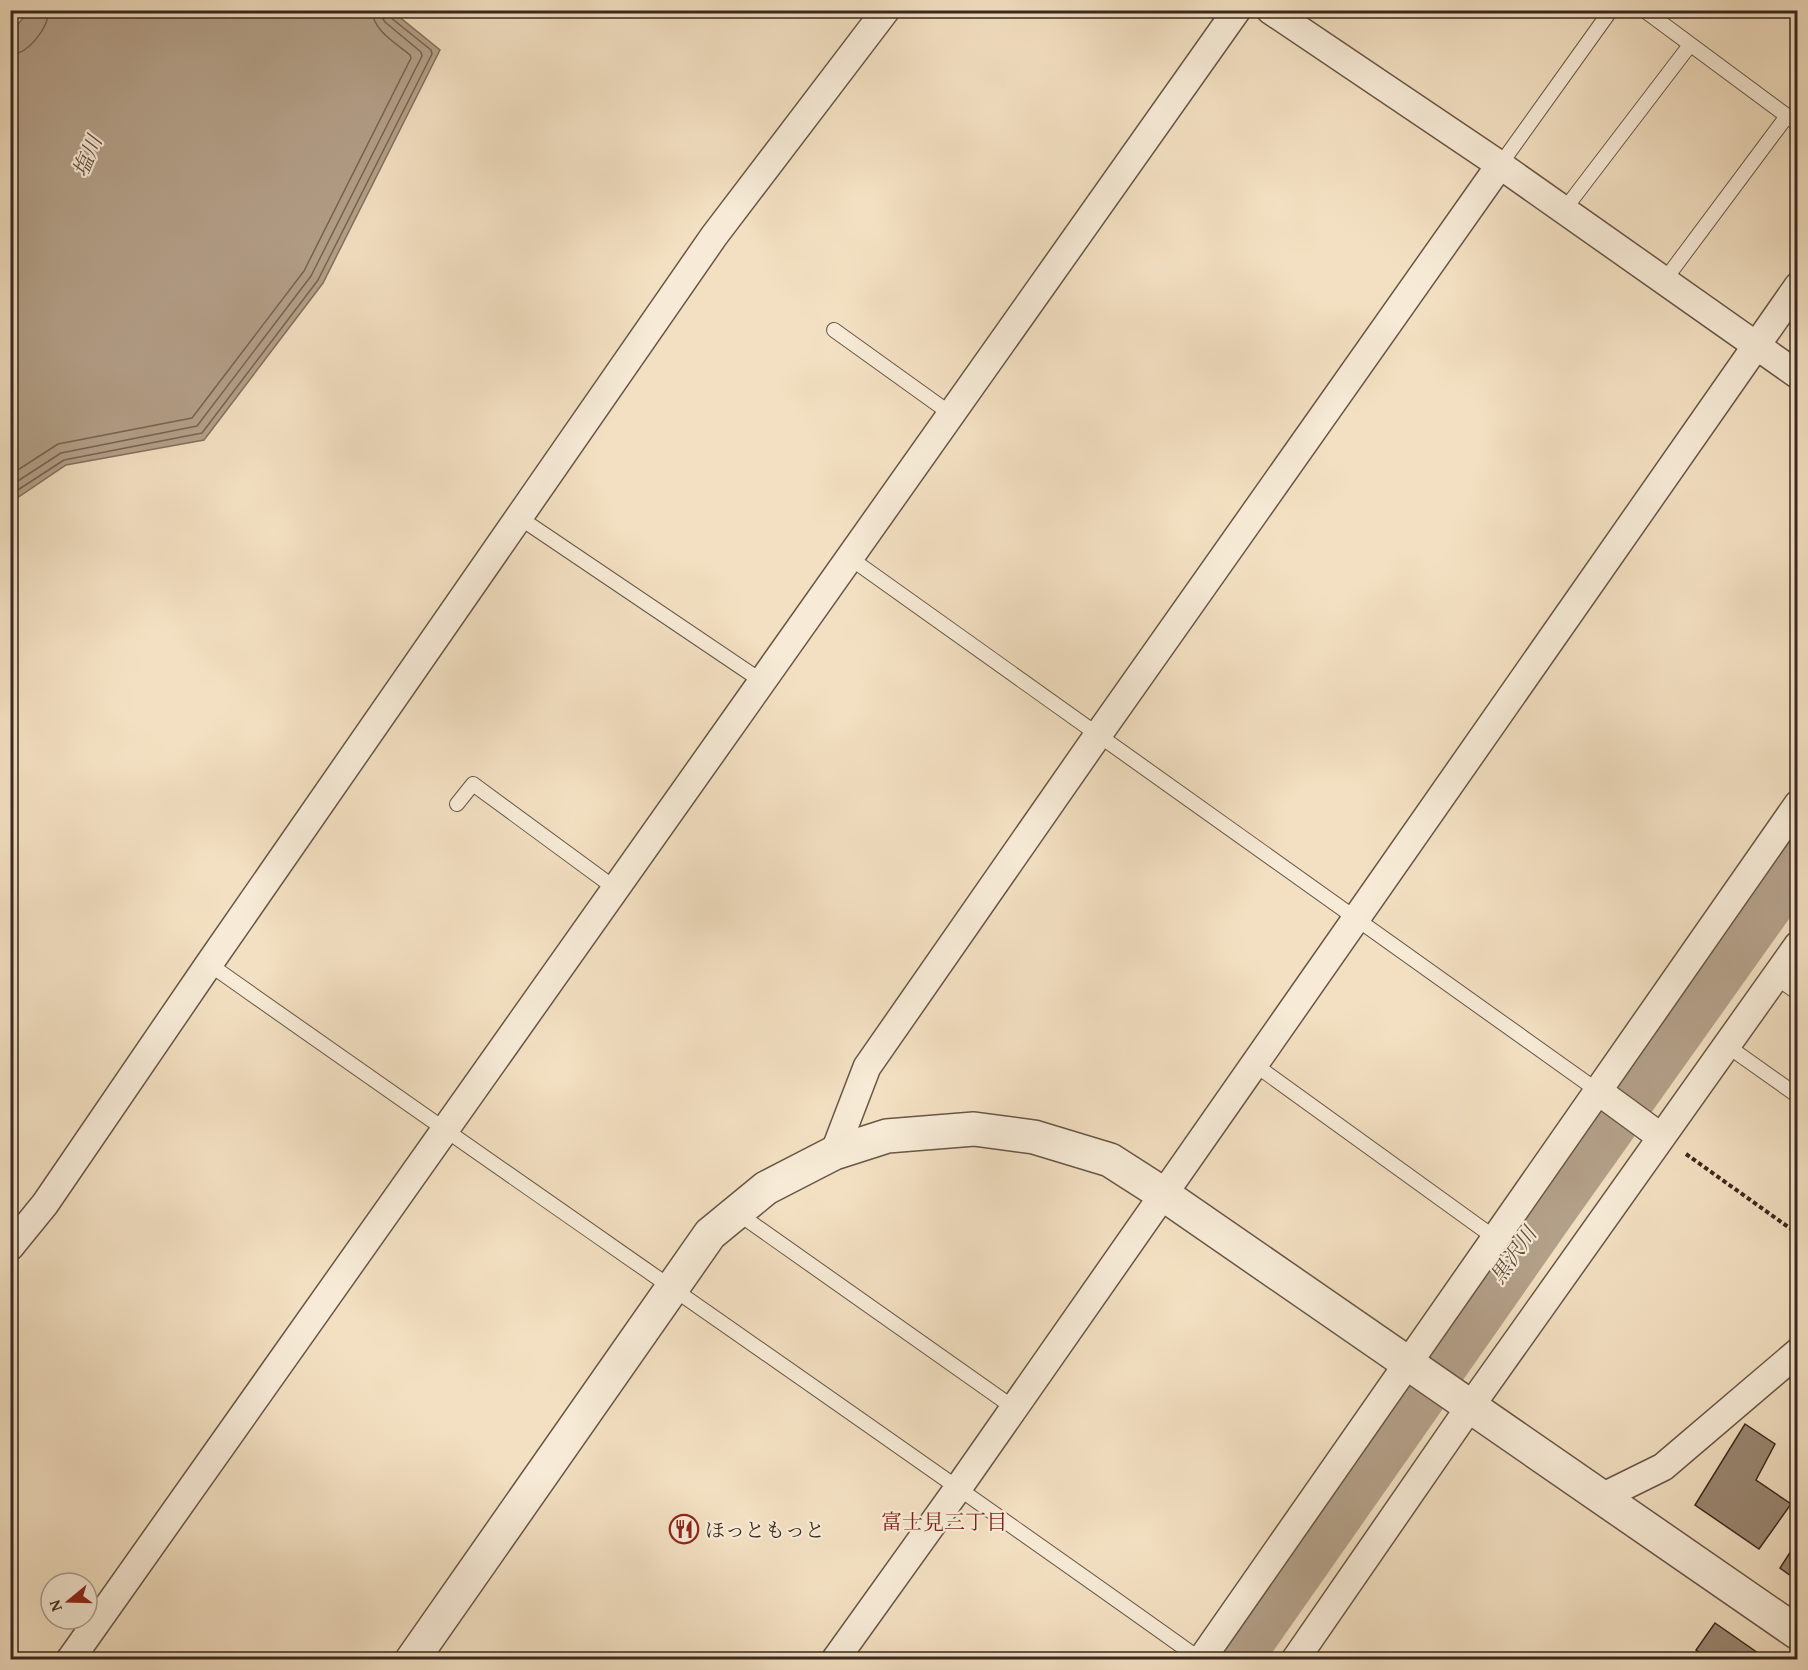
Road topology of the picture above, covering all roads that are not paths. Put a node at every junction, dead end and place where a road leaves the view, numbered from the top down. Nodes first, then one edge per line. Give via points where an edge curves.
1 (886, 10) edge
2 (1237, 10) edge
3 (1270, 10) edge
4 (1611, 10) edge
5 (1644, 10) edge
6 (1690, 45) junction
7 (1792, 120) edge
8 (1500, 165) junction
9 (1564, 210) junction
10 (1664, 281) junction
11 (1797, 286) edge
12 (834, 330) dead end
13 (1756, 345) junction
14 (1797, 375) edge
15 (951, 414) junction
16 (520, 518) junction
17 (850, 558) junction
18 (762, 682) junction
19 (1098, 735) junction
20 (457, 804) dead end
21 (1797, 804) edge
22 (616, 889) junction
23 (1355, 919) junction
24 (1797, 945) edge
25 (209, 964) junction
26 (1774, 977) junction
27 (1797, 993) edge
28 (1726, 1045) junction
29 (1254, 1064) junction
30 (1598, 1091) junction
31 (1797, 1095) edge
32 (445, 1130) junction
33 (1661, 1137) junction
34 (834, 1153) junction
35 (1163, 1194) junction
36 (736, 1212) junction
37 (1495, 1238) junction
38 (10, 1247) edge
39 (672, 1287) junction
40 (1797, 1352) edge
41 (1408, 1363) junction
42 (1470, 1406) junction
43 (1014, 1408) junction
44 (959, 1487) junction
45 (1602, 1497) junction
46 (1797, 1632) edge
47 (70, 1659) edge
48 (412, 1659) edge
49 (835, 1659) edge
50 (1201, 1659) edge
51 (1295, 1659) edge

1 - 16 street via 714,237
2 - 15 street
3 - 8 street
4 - 8 lane
5 - 6 lane
6 - 7 lane
6 - 9 lane
7 - 10 lane
8 - 9 street
8 - 19 street
9 - 10 street
10 - 13 street
11 - 13 street
12 - 15 lane
13 - 14 street
13 - 23 street
15 - 17 street
16 - 18 lane
16 - 25 street
17 - 18 street
17 - 19 lane
18 - 22 street
19 - 23 lane
19 - 34 street via 867,1067
20 - 22 lane via 472,784
21 - 30 street
22 - 32 street
23 - 29 street
23 - 30 lane
24 - 26 street
25 - 32 lane
25 - 38 street via 45,1204
26 - 27 lane
26 - 28 street
28 - 31 lane
28 - 33 street
29 - 35 street
29 - 37 lane
30 - 33 street
30 - 37 street
32 - 39 lane
32 - 47 street
33 - 42 street
34 - 35 street via 887,1137 974,1128 1034,1137 1110,1160
34 - 36 street via 766,1188
35 - 41 street
35 - 43 street
36 - 39 street via 710,1234
36 - 43 lane
37 - 41 street
39 - 44 lane
39 - 48 street
40 - 45 street via 1663,1467
41 - 42 street
41 - 50 street
42 - 45 street
42 - 51 street
43 - 44 street
44 - 49 street
44 - 50 lane
45 - 46 street

